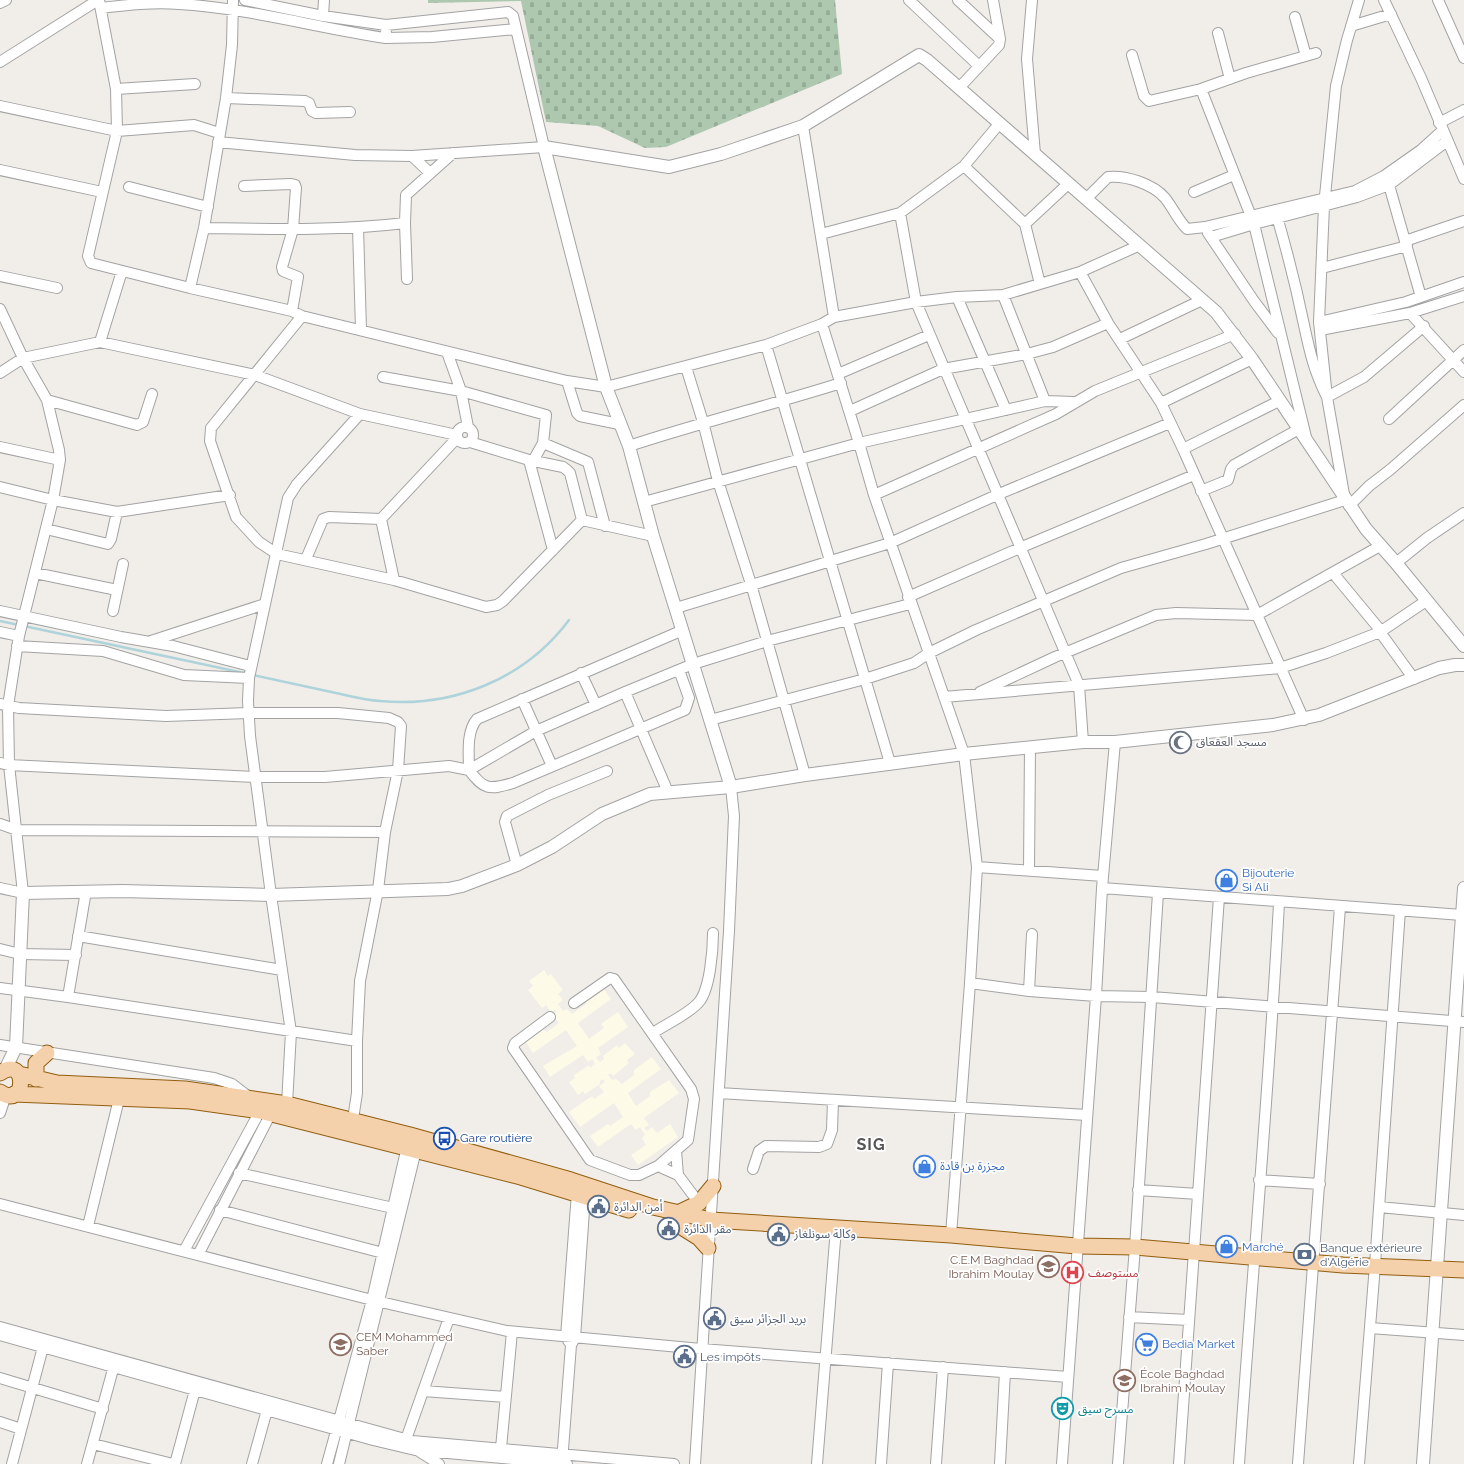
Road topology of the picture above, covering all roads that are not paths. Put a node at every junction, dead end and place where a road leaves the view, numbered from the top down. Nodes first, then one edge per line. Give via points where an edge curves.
1 (6, 0) edge
2 (245, 0) edge
3 (324, 0) edge
4 (909, 0) edge
5 (958, 0) edge
6 (993, 0) edge
7 (1032, 0) edge
8 (1359, 0) edge
9 (1384, 0) edge
10 (1438, 0) edge
11 (0, 3) edge
12 (99, 3) edge
13 (233, 5) edge
14 (1391, 14) junction
15 (323, 16) junction
16 (1295, 17) dead end
17 (386, 25) junction
18 (1351, 26) junction
19 (516, 29) junction
20 (1218, 33) dead end
21 (386, 38) junction
22 (1000, 39) junction
23 (1461, 46) edge
24 (1316, 53) dead end
25 (1132, 55) dead end
26 (1306, 56) junction
27 (1464, 58) edge
28 (0, 62) edge
29 (980, 66) junction
30 (1230, 79) junction
31 (195, 84) dead end
32 (959, 88) junction
33 (116, 89) junction
34 (1201, 90) junction
35 (226, 98) junction
36 (0, 106) edge
37 (1464, 110) edge
38 (350, 112) dead end
39 (999, 124) junction
40 (803, 126) junction
41 (1440, 127) junction
42 (117, 130) junction
43 (218, 138) junction
44 (1447, 141) junction
45 (544, 147) junction
46 (453, 153) junction
47 (1035, 154) junction
48 (412, 156) junction
49 (964, 166) junction
50 (0, 170) edge
51 (430, 173) junction
52 (1234, 175) junction
53 (1464, 179) edge
54 (1386, 180) junction
55 (1068, 184) junction
56 (244, 186) dead end
57 (129, 187) dead end
58 (102, 192) junction
59 (1194, 192) dead end
60 (1087, 198) junction
61 (1324, 202) junction
62 (208, 207) junction
63 (900, 214) junction
64 (1276, 214) junction
65 (1252, 220) junction
66 (1464, 221) edge
67 (405, 223) junction
68 (1025, 224) junction
69 (358, 227) junction
70 (1206, 227) junction
71 (204, 228) junction
72 (293, 229) junction
73 (821, 234) junction
74 (1211, 237) junction
75 (1406, 244) junction
76 (1140, 245) junction
77 (1322, 268) junction
78 (122, 271) junction
79 (1080, 272) junction
80 (0, 276) edge
81 (407, 279) dead end
82 (1464, 282) edge
83 (1040, 284) junction
84 (57, 288) dead end
85 (190, 288) junction
86 (1003, 295) junction
87 (1464, 296) edge
88 (958, 297) junction
89 (1421, 297) junction
90 (1202, 300) junction
91 (916, 302) junction
92 (0, 309) edge
93 (292, 311) junction
94 (1410, 313) junction
95 (302, 316) junction
96 (834, 317) junction
97 (1108, 323) junction
98 (822, 324) junction
99 (1320, 326) junction
100 (1424, 326) junction
101 (361, 330) junction
102 (1235, 334) junction
103 (929, 335) junction
104 (1280, 336) junction
105 (1120, 339) junction
106 (100, 342) junction
107 (766, 346) junction
108 (1464, 350) edge
109 (447, 352) junction
110 (1027, 354) junction
111 (23, 358) junction
112 (1252, 359) junction
113 (1453, 359) junction
114 (984, 361) junction
115 (686, 367) junction
116 (944, 369) junction
117 (1464, 372) edge
118 (0, 373) edge
119 (1141, 373) junction
120 (255, 375) junction
121 (383, 376) dead end
122 (840, 378) junction
123 (567, 381) junction
124 (606, 387) junction
125 (461, 391) junction
126 (152, 394) dead end
127 (1327, 397) junction
128 (47, 400) junction
129 (783, 401) junction
130 (1045, 401) junction
131 (1279, 401) junction
132 (1074, 402) junction
133 (1161, 404) junction
134 (1464, 405) edge
135 (1006, 410) junction
136 (850, 411) junction
137 (360, 414) junction
138 (1389, 419) dead end
139 (966, 420) junction
140 (703, 422) junction
141 (1170, 423) junction
142 (619, 424) junction
143 (468, 427) junction
144 (1299, 429) junction
145 (457, 437) junction
146 (1306, 440) junction
147 (470, 442) junction
148 (543, 443) junction
149 (859, 443) junction
150 (629, 446) junction
151 (0, 447) edge
152 (978, 448) junction
153 (1183, 449) junction
154 (800, 459) junction
155 (60, 460) junction
156 (531, 460) junction
157 (1194, 475) junction
158 (718, 481) junction
159 (0, 488) edge
160 (1201, 491) junction
161 (999, 494) junction
162 (230, 495) junction
163 (874, 495) junction
164 (53, 500) junction
165 (644, 502) junction
166 (1347, 503) junction
167 (117, 512) junction
168 (1464, 513) edge
169 (381, 519) junction
170 (582, 520) junction
171 (605, 526) junction
172 (46, 529) junction
173 (653, 536) junction
174 (1224, 538) junction
175 (890, 543) junction
176 (1380, 546) junction
177 (1022, 547) junction
178 (552, 550) junction
179 (277, 554) junction
180 (306, 559) junction
181 (830, 562) junction
182 (1396, 563) junction
183 (123, 564) dead end
184 (35, 573) junction
185 (1333, 574) junction
186 (394, 580) junction
187 (751, 584) junction
188 (117, 590) junction
189 (909, 600) junction
190 (1044, 601) junction
191 (1426, 601) junction
192 (265, 604) junction
193 (676, 608) junction
194 (0, 611) edge
195 (113, 611) dead end
196 (1257, 615) junction
197 (25, 616) junction
198 (848, 620) junction
199 (683, 630) junction
200 (0, 632) edge
201 (1380, 632) junction
202 (19, 636) junction
203 (149, 642) junction
204 (767, 642) junction
205 (17, 646) junction
206 (1464, 646) edge
207 (929, 653) junction
208 (1067, 653) junction
209 (693, 664) junction
210 (1464, 665) edge
211 (250, 666) junction
212 (1280, 668) junction
213 (679, 670) junction
214 (581, 673) junction
215 (249, 678) junction
216 (865, 679) junction
217 (1414, 679) junction
218 (1079, 684) junction
219 (625, 692) junction
220 (973, 695) junction
221 (944, 697) junction
222 (522, 698) junction
223 (784, 699) junction
224 (4, 705) edge
225 (596, 705) junction
226 (248, 713) junction
227 (710, 720) junction
228 (1304, 720) junction
229 (641, 727) junction
230 (536, 731) junction
231 (1083, 742) junction
232 (1115, 742) junction
233 (1030, 747) junction
234 (964, 754) junction
235 (890, 763) junction
236 (4, 764) edge
237 (552, 766) junction
238 (398, 770) junction
239 (469, 770) junction
240 (607, 772) dead end
241 (805, 774) junction
242 (255, 776) junction
243 (731, 787) junction
244 (668, 792) junction
245 (0, 824) edge
246 (17, 830) junction
247 (385, 832) junction
248 (262, 833) junction
249 (517, 865) junction
250 (977, 867) junction
251 (1029, 871) junction
252 (1103, 876) junction
253 (0, 888) edge
254 (1102, 888) junction
255 (1464, 888) edge
256 (378, 890) junction
257 (86, 891) junction
258 (23, 893) junction
259 (1158, 893) junction
260 (270, 894) junction
261 (1219, 897) junction
262 (1279, 903) junction
263 (1340, 907) junction
264 (1400, 910) junction
265 (1462, 915) junction
266 (714, 933) dead end
267 (1032, 934) dead end
268 (78, 936) junction
269 (0, 949) edge
270 (20, 954) junction
271 (76, 955) junction
272 (282, 970) junction
273 (970, 983) junction
274 (0, 988) edge
275 (1029, 991) junction
276 (19, 992) junction
277 (1096, 996) junction
278 (68, 997) junction
279 (1152, 997) junction
280 (1212, 1002) junction
281 (574, 1003) dead end
282 (1274, 1006) junction
283 (1332, 1011) junction
284 (1391, 1015) junction
285 (550, 1017) dead end
286 (1459, 1021) edge
287 (291, 1032) junction
288 (653, 1033) junction
289 (356, 1041) junction
290 (0, 1045) edge
291 (15, 1049) junction
292 (47, 1053) junction
293 (7, 1072) edge
294 (36, 1079) junction
295 (719, 1092) junction
296 (7, 1094) edge
297 (249, 1097) junction
298 (119, 1098) junction
299 (832, 1100) junction
300 (287, 1104) junction
301 (960, 1106) junction
302 (265, 1112) junction
303 (0, 1113) edge
304 (1087, 1115) junction
305 (353, 1119) junction
306 (413, 1142) junction
307 (676, 1151) junction
308 (658, 1166) junction
309 (753, 1169) dead end
310 (239, 1173) junction
311 (678, 1175) junction
312 (1259, 1180) junction
313 (1320, 1184) junction
314 (713, 1186) junction
315 (219, 1188) junction
316 (1138, 1190) junction
317 (229, 1193) junction
318 (1198, 1194) junction
319 (581, 1195) junction
320 (699, 1203) junction
321 (0, 1204) edge
322 (1379, 1207) junction
323 (393, 1208) junction
324 (220, 1210) junction
325 (1441, 1213) junction
326 (1464, 1215) edge
327 (677, 1218) junction
328 (711, 1220) junction
329 (88, 1226) junction
330 (836, 1228) junction
331 (951, 1235) junction
332 (1077, 1246) junction
333 (1135, 1247) junction
334 (708, 1248) junction
335 (184, 1251) junction
336 (383, 1253) junction
337 (1194, 1253) junction
338 (198, 1255) junction
339 (1253, 1258) junction
340 (1314, 1263) junction
341 (1376, 1265) junction
342 (1437, 1269) junction
343 (1464, 1270) edge
344 (375, 1301) junction
345 (1129, 1317) junction
346 (449, 1318) junction
347 (1189, 1320) junction
348 (0, 1327) edge
349 (1370, 1328) junction
350 (512, 1332) junction
351 (1432, 1333) junction
352 (0, 1335) edge
353 (1464, 1335) edge
354 (571, 1340) junction
355 (43, 1348) junction
356 (701, 1349) junction
357 (825, 1358) junction
358 (115, 1363) junction
359 (888, 1363) junction
360 (943, 1367) junction
361 (1005, 1372) junction
362 (1068, 1377) junction
363 (0, 1378) edge
364 (32, 1387) junction
365 (195, 1390) junction
366 (423, 1391) junction
367 (506, 1397) junction
368 (262, 1406) junction
369 (103, 1409) junction
370 (0, 1422) edge
371 (338, 1425) junction
372 (21, 1428) junction
373 (349, 1428) junction
374 (404, 1443) junction
375 (93, 1444) junction
376 (501, 1448) junction
377 (415, 1450) junction
378 (564, 1461) edge
379 (526, 1462) edge
380 (12, 1464) edge
381 (87, 1464) edge
382 (174, 1464) edge
383 (252, 1464) edge
384 (327, 1464) edge
385 (339, 1464) edge
386 (439, 1464) edge
387 (674, 1464) edge
388 (695, 1464) edge
389 (817, 1464) edge
390 (881, 1464) edge
391 (936, 1464) edge
392 (1000, 1464) edge
393 (1062, 1464) edge
394 (1118, 1464) edge
395 (1179, 1464) edge
396 (1239, 1464) edge
397 (1298, 1464) edge
398 (1359, 1464) edge
399 (1423, 1464) edge

1 - 11 street
2 - 15 street
3 - 15 street
4 - 29 street
5 - 22 street
6 - 22 street
7 - 47 street via 1027,60
8 - 18 street
9 - 14 street
10 - 23 street
12 - 13 street
12 - 28 street
12 - 33 street
13 - 21 street via 339,31
13 - 35 street via 232,45
14 - 18 street
14 - 41 street
15 - 17 street
16 - 26 street
17 - 19 street via 505,11 513,16
17 - 21 street
18 - 61 street via 1336,86
19 - 21 street via 432,37
19 - 45 street
20 - 30 street
22 - 29 street via 996,49
23 - 27 street
24 - 26 street
25 - 34 street via 1144,96 1148,101
26 - 30 street
29 - 32 street
30 - 34 street
31 - 33 street
32 - 39 street
32 - 40 street via 919,55
33 - 42 street
34 - 52 street
35 - 38 street via 305,101 316,113
35 - 43 street
36 - 42 street
37 - 41 street
39 - 47 street
39 - 49 street
40 - 45 street via 721,154 670,167
40 - 73 street
41 - 44 street
41 - 54 street via 1421,150
42 - 43 street via 194,125
42 - 58 street
43 - 48 street via 355,155
43 - 62 street
44 - 53 street
44 - 54 street
45 - 46 street
45 - 124 street
46 - 48 street
46 - 51 street
47 - 55 street
48 - 51 street
49 - 63 street
49 - 68 street
50 - 58 street
51 - 67 street via 406,195
52 - 59 street
52 - 65 street
54 - 61 street via 1346,197
54 - 75 street
55 - 60 street
55 - 68 street
56 - 72 street via 295,185
57 - 62 street
58 - 78 street via 89,260 91,263
60 - 70 street via 1108,177 1136,181 1164,197 1187,229
60 - 76 street
61 - 64 street
61 - 77 street
62 - 71 street
63 - 73 street
63 - 91 street
64 - 65 street
64 - 127 street via 1308,348
65 - 70 street
65 - 74 street
65 - 104 street
66 - 75 street
67 - 69 street
67 - 81 street
68 - 83 street
69 - 72 street
69 - 101 street
70 - 74 street
71 - 72 street
71 - 85 street
72 - 93 street via 282,267 283,271 298,277
73 - 96 street
74 - 104 street
75 - 77 street
75 - 89 street
76 - 79 street
76 - 90 street
77 - 99 street
78 - 85 street
78 - 106 street
79 - 83 street
79 - 97 street
80 - 84 street
82 - 89 street
83 - 86 street
85 - 93 street
86 - 88 street
86 - 110 street
87 - 94 street
88 - 91 street
88 - 114 street
89 - 99 street
90 - 102 street
90 - 105 street
91 - 96 street
91 - 103 street
92 - 111 street
93 - 95 street
94 - 99 street
94 - 100 street
95 - 101 street
95 - 120 street
96 - 98 street
97 - 105 street
97 - 110 street via 1053,347
98 - 107 street
98 - 122 street
99 - 127 street
100 - 113 street
100 - 127 street via 1364,377
101 - 109 street
102 - 112 street
102 - 119 street
103 - 116 street
103 - 122 street
104 - 146 street
105 - 119 street
106 - 111 street
106 - 120 street
107 - 115 street
107 - 129 street
108 - 113 street
109 - 123 street
109 - 125 street
110 - 114 street
110 - 130 street
111 - 118 street
111 - 128 street
112 - 131 street
112 - 133 street
113 - 117 street
113 - 138 street
114 - 116 street
114 - 135 street
115 - 124 street
115 - 140 street
116 - 136 street
116 - 139 street
119 - 132 street
119 - 133 street
120 - 137 street
120 - 162 street via 209,433
121 - 125 street
122 - 129 street
122 - 136 street
123 - 124 street
123 - 142 street via 580,416
124 - 142 street
125 - 143 street
125 - 148 street via 546,415
126 - 128 street via 143,422 137,426
127 - 166 street
128 - 155 street via 60,450
129 - 140 street
129 - 154 street
130 - 132 street
130 - 135 street
131 - 144 street
131 - 153 street
132 - 152 street via 1056,414
133 - 141 street
134 - 166 street via 1392,469
135 - 139 street
136 - 149 street
137 - 145 street
137 - 179 street via 292,490 288,498
139 - 149 street
139 - 152 street
140 - 150 street
140 - 158 street
141 - 153 street
141 - 161 street
142 - 150 street
143 - 145 street via 460,428
143 - 147 street via 474,436
144 - 146 street
144 - 160 street via 1234,465 1228,480
145 - 147 street via 463,443
145 - 169 street
146 - 166 street
147 - 156 street
148 - 156 street
148 - 171 street via 588,462
149 - 154 street
149 - 163 street
150 - 165 street
151 - 155 street
152 - 161 street
152 - 163 street
153 - 157 street
154 - 158 street
154 - 181 street
155 - 164 street
156 - 170 street via 563,467 570,473
156 - 178 street
157 - 160 street
157 - 177 street
158 - 165 street
158 - 187 street
159 - 164 street
160 - 174 street
161 - 175 street
161 - 177 street
162 - 167 street
162 - 179 street via 240,523 259,542
163 - 175 street
164 - 167 street
164 - 172 street
165 - 173 street
166 - 174 street
166 - 176 street
167 - 172 street via 111,541 108,544
168 - 182 street
169 - 180 street via 323,519
169 - 186 street
170 - 171 street
170 - 178 street
171 - 173 street
172 - 184 street
173 - 193 street
174 - 190 street via 1121,568
174 - 196 street
175 - 181 street
175 - 189 street
176 - 182 street
176 - 185 street
177 - 189 street
177 - 190 street
178 - 186 street via 503,601 492,607
179 - 180 street
179 - 192 street
180 - 186 street
181 - 187 street
181 - 198 street
182 - 191 street
183 - 188 street
184 - 188 street
184 - 197 street
185 - 196 street
185 - 201 street
187 - 193 street
187 - 204 street
188 - 195 street
189 - 198 street
189 - 207 street
190 - 207 street
190 - 208 street
191 - 201 street
191 - 206 street
192 - 203 street
192 - 211 street
193 - 199 street
194 - 197 street
196 - 208 street via 1163,614
196 - 212 street
197 - 202 street
197 - 203 street
198 - 204 street
198 - 216 street
199 - 209 street
199 - 214 street
200 - 202 street
201 - 212 street
201 - 217 street
202 - 205 street
203 - 211 street
204 - 209 street
204 - 223 street
205 - 215 street via 103,651 184,675
205 - 224 street
207 - 216 street via 914,663
207 - 221 street
208 - 218 street
208 - 220 street
209 - 213 street
209 - 227 street
210 - 217 street via 1447,666
211 - 215 street
212 - 218 street
212 - 228 street
213 - 219 street
213 - 229 street via 689,698 685,710
214 - 222 street
214 - 225 street
215 - 226 street
216 - 223 street
216 - 235 street
217 - 228 street
218 - 220 street
218 - 231 street
219 - 225 street
219 - 229 street
220 - 221 street
221 - 234 street
222 - 230 street
222 - 239 street via 477,719 474,723 469,751
223 - 227 street
223 - 241 street
224 - 226 street via 166,716
224 - 236 street
225 - 230 street
226 - 238 street via 338,713 389,718 401,726
226 - 242 street
227 - 243 street
228 - 232 street
229 - 237 street
229 - 244 street
230 - 237 street
230 - 239 street
231 - 232 street
231 - 233 street
232 - 252 street
233 - 234 street
233 - 251 street
234 - 235 street
234 - 250 street
235 - 241 street
236 - 242 street
236 - 246 street
237 - 239 street via 513,783 494,788 479,783
238 - 239 street via 449,766
238 - 242 street via 325,777
238 - 247 street
240 - 249 street via 548,795 507,816 505,822
241 - 243 street
242 - 248 street
243 - 244 street
243 - 295 street via 734,816
244 - 249 street via 650,794 602,814 546,850
245 - 246 street
246 - 248 street
246 - 258 street
247 - 248 street
247 - 256 street
248 - 260 street
249 - 256 street via 448,889
250 - 251 street
250 - 273 street
251 - 252 street
252 - 254 street
253 - 258 street
254 - 259 street
254 - 277 street
255 - 265 street
256 - 260 street
256 - 289 street via 360,981
257 - 258 street
257 - 260 street
257 - 268 street
258 - 270 street
259 - 261 street
259 - 279 street
260 - 272 street
261 - 262 street
261 - 280 street
262 - 263 street
262 - 282 street
263 - 264 street
263 - 283 street
264 - 265 street
264 - 284 street
265 - 286 street
266 - 288 street via 702,998
267 - 275 street
268 - 271 street
268 - 272 street
269 - 270 street
270 - 271 street
270 - 276 street
271 - 278 street
272 - 287 street
273 - 275 street
273 - 301 street
274 - 276 street
275 - 277 street
276 - 278 street
276 - 291 street
277 - 279 street
277 - 304 street
278 - 287 street
279 - 280 street
279 - 316 street
280 - 282 street
280 - 318 street
281 - 288 street via 610,978 614,979
282 - 283 street
282 - 312 street
283 - 284 street
283 - 313 street
284 - 286 street
284 - 322 street
285 - 308 street via 515,1042 513,1048 590,1160 635,1176
286 - 325 street
287 - 289 street
287 - 300 street
288 - 307 street via 692,1089 694,1097 688,1140
289 - 305 street via 357,1094
290 - 291 street
291 - 292 street
291 - 293 street
292 - 294 main road via 36,1063
292 - 297 street via 214,1078 232,1084
293 - 294 main road
293 - 296 main road via 22,1085
294 - 297 main road via 73,1084 185,1089
295 - 299 street
295 - 314 street
296 - 298 main road
296 - 303 street
297 - 300 main road
298 - 302 main road via 190,1101
298 - 329 street
299 - 301 street
299 - 309 street via 832,1130 827,1144 819,1147 766,1146 759,1151
300 - 305 main road
301 - 304 street
301 - 331 street
302 - 306 main road
302 - 310 street
302 - 315 street
304 - 332 street
305 - 306 main road
306 - 319 main road
306 - 323 street
306 - 327 main road via 558,1177 638,1202
306 - 344 street
307 - 308 street
307 - 311 street
308 - 311 street
310 - 317 street
310 - 323 street
311 - 320 street
312 - 313 street
312 - 339 street
313 - 340 street
314 - 320 main road
314 - 328 street
315 - 317 street
315 - 335 street
316 - 318 street
316 - 333 street
317 - 324 street
318 - 337 street
319 - 327 main road
319 - 354 street
320 - 327 main road
321 - 329 street
322 - 325 street
322 - 341 street
323 - 336 street
324 - 336 street
324 - 338 street
325 - 326 street
325 - 342 street
327 - 328 main road
327 - 334 main road
328 - 330 main road
328 - 334 street
329 - 335 street
330 - 331 main road
330 - 357 street
331 - 332 main road
332 - 333 main road
332 - 362 street
333 - 337 main road
333 - 345 street
334 - 356 street
335 - 338 street
336 - 344 street
337 - 339 main road
337 - 347 street
338 - 344 street
339 - 340 main road
339 - 396 street
340 - 341 main road
340 - 397 street
341 - 342 main road
341 - 349 street
342 - 343 main road
342 - 351 street
344 - 346 street
344 - 371 street
344 - 373 street
345 - 347 street
345 - 394 street
346 - 350 street
346 - 366 street
347 - 395 street
348 - 358 street
349 - 351 street
349 - 398 street
350 - 354 street
350 - 367 street
351 - 353 street
351 - 399 street
352 - 355 street
354 - 356 street
354 - 378 street
355 - 358 street
355 - 364 street
356 - 357 street
356 - 388 street
357 - 359 street
357 - 389 street
358 - 365 street
358 - 368 street
358 - 369 street
359 - 360 street
359 - 390 street
360 - 361 street
360 - 391 street
361 - 362 street
361 - 392 street
362 - 393 street
363 - 364 street
364 - 369 street
364 - 372 street
365 - 368 street
365 - 382 street
366 - 367 street
366 - 374 street
367 - 376 street
368 - 371 street
368 - 383 street
369 - 375 street
370 - 372 street
371 - 373 street
371 - 384 street
372 - 380 street
373 - 374 street
373 - 385 street
374 - 376 street
374 - 377 street
375 - 381 street
375 - 382 street
376 - 378 street
377 - 379 street
377 - 386 street
378 - 379 street
378 - 387 street via 596,1456

